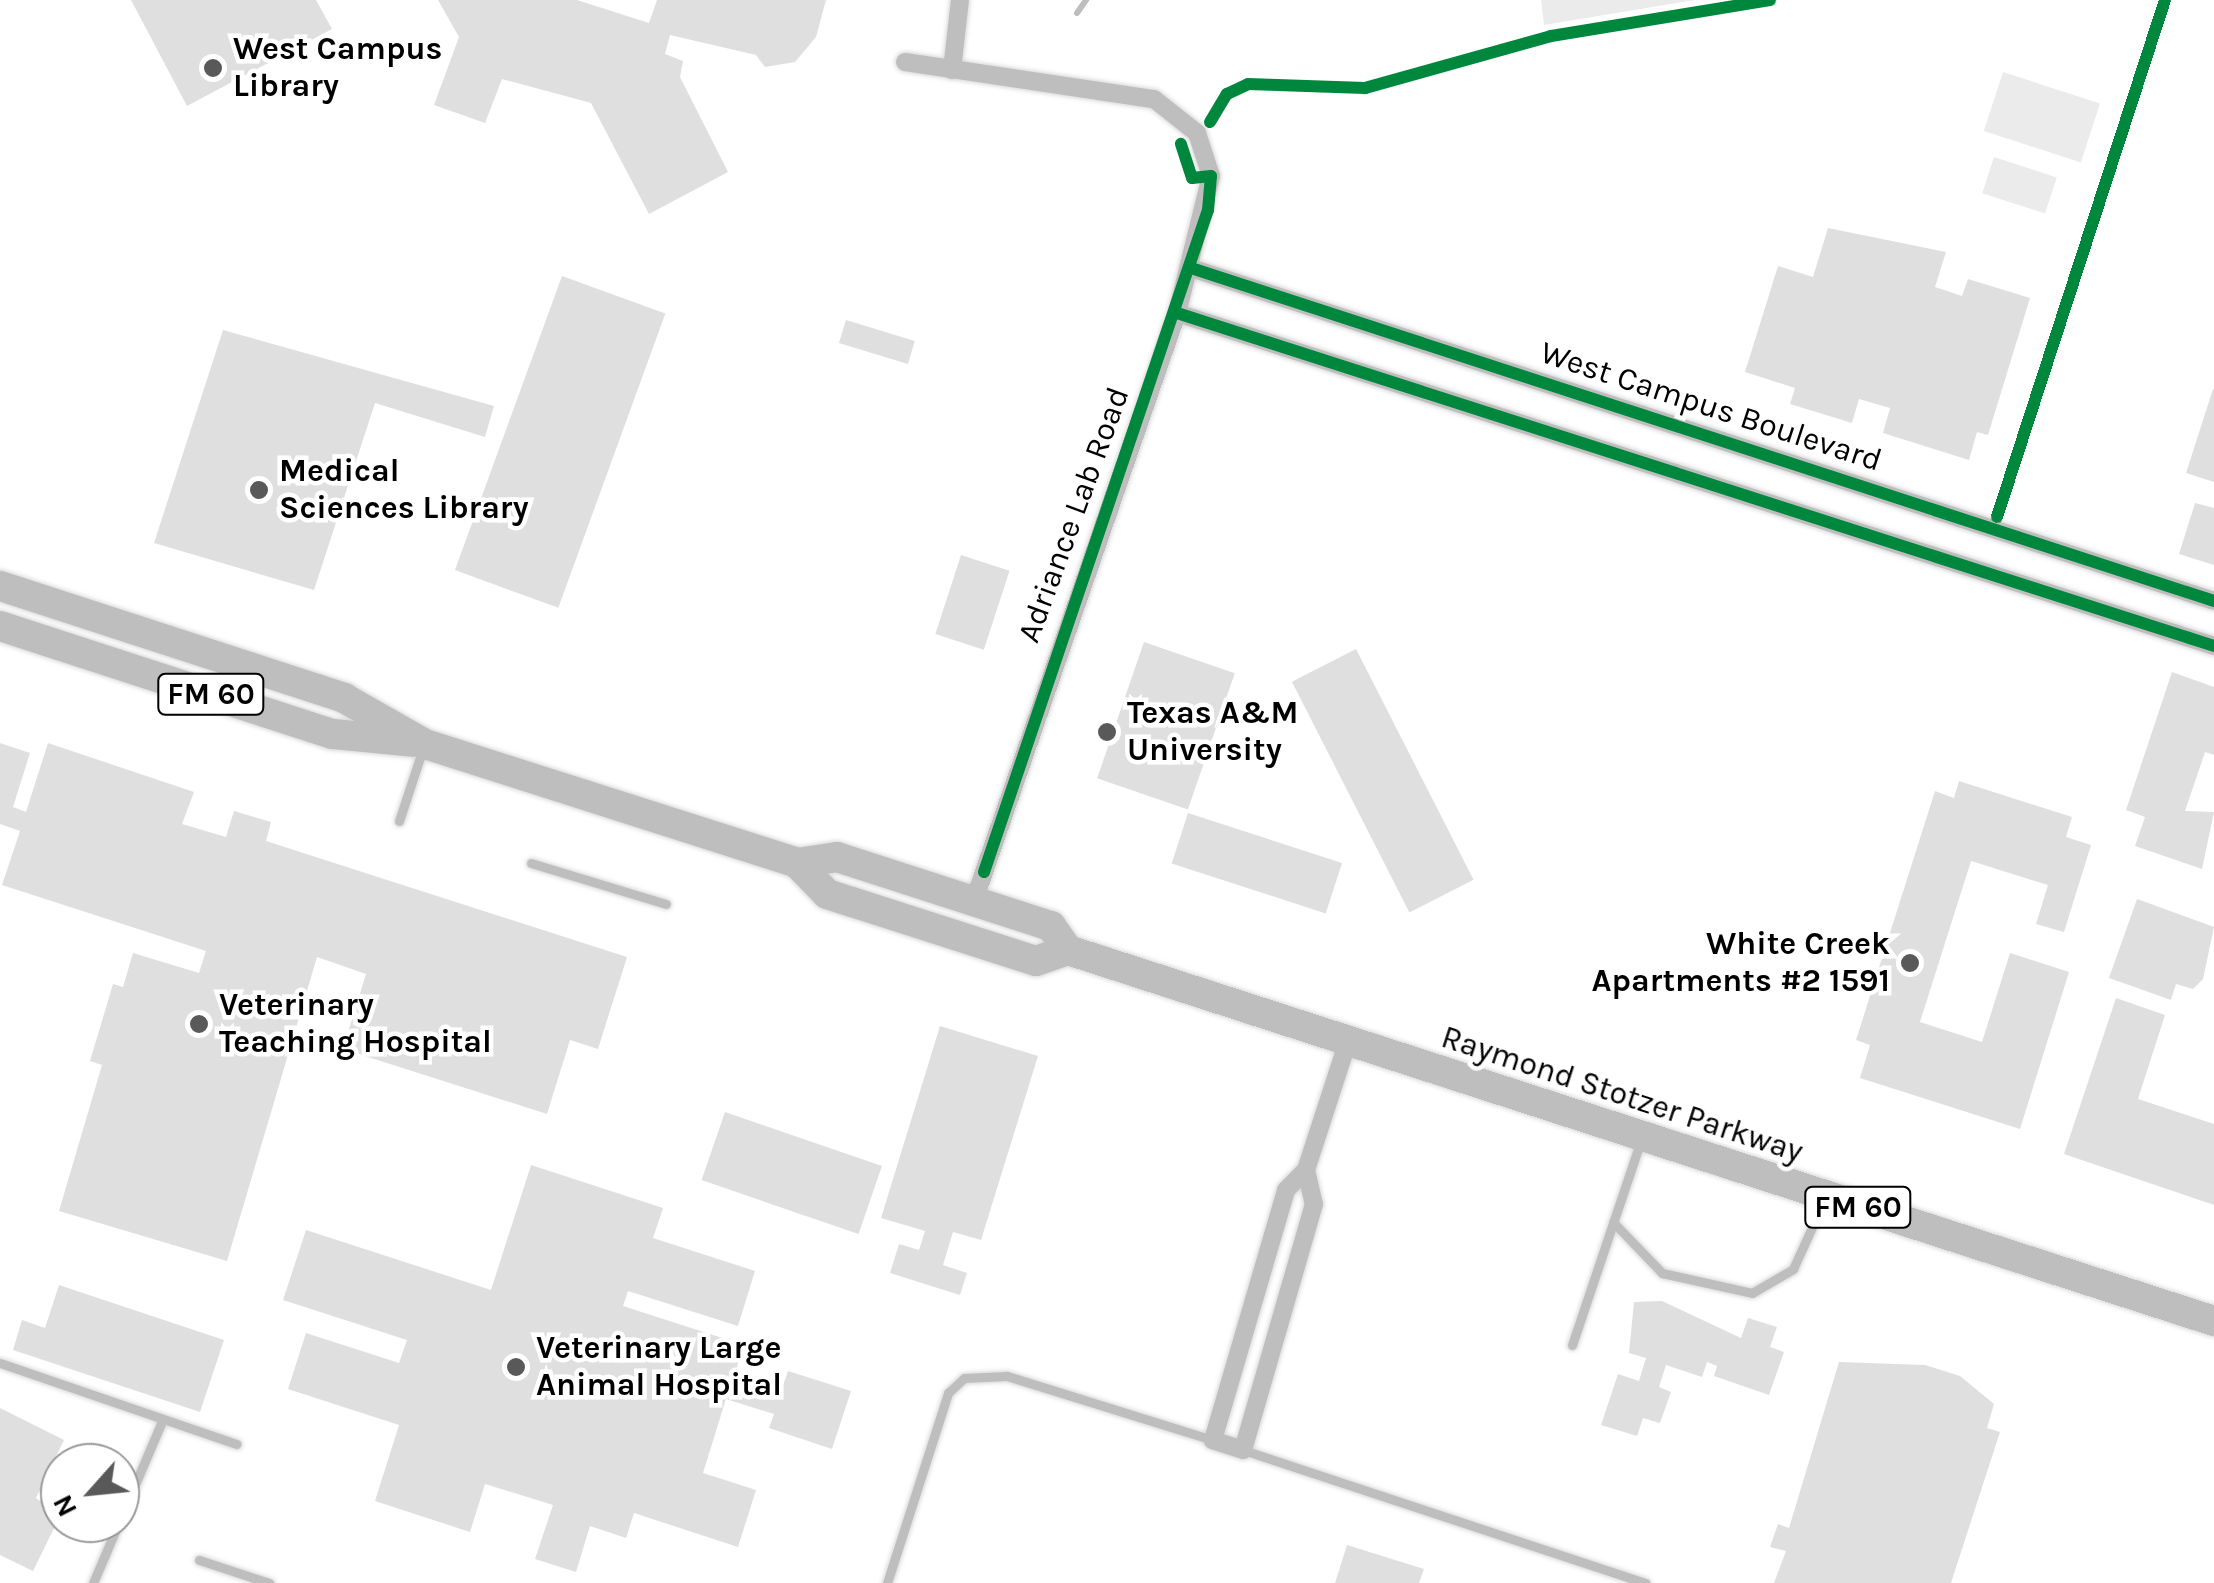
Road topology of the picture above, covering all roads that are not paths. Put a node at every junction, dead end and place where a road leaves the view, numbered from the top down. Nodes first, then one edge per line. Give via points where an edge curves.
1 (960, 0) edge
2 (905, 62) dead end
3 (952, 70) junction
4 (1191, 268) junction
5 (1177, 312) junction
6 (0, 586) edge
7 (2214, 601) edge
8 (0, 626) edge
9 (2214, 646) edge
10 (208, 654) junction
11 (196, 689) junction
12 (425, 744) junction
13 (399, 821) dead end
14 (532, 862) dead end
15 (797, 863) junction
16 (852, 902) junction
17 (974, 902) junction
18 (666, 904) dead end
19 (1068, 950) junction
20 (1347, 1044) junction
21 (1642, 1138) junction
22 (1306, 1170) junction
23 (1826, 1197) junction
24 (1613, 1222) junction
25 (2214, 1321) edge
26 (1572, 1346) dead end
27 (0, 1363) edge
28 (163, 1419) junction
29 (1212, 1440) junction
30 (236, 1444) dead end
31 (1243, 1450) junction
32 (198, 1560) dead end
33 (93, 1583) edge
34 (269, 1583) edge
35 (886, 1583) edge
36 (1646, 1583) edge

1 - 3 street
2 - 3 street
3 - 4 street, Adriance Lab Road via 1154,99 1197,133 1211,194
4 - 5 street, Adriance Lab Road
4 - 7 street, West Campus Boulevard
5 - 9 street
5 - 17 street, Adriance Lab Road
6 - 10 main road, Raymond Stotzer Parkway / FM 60
8 - 11 main road, Raymond Stotzer Parkway / FM 60
10 - 11 main road
10 - 12 main road, Raymond Stotzer Parkway / FM 60 via 344,698
11 - 12 main road, Raymond Stotzer Parkway / FM 60 via 333,734
12 - 13 lane
12 - 15 main road, Raymond Stotzer Parkway / FM 60
14 - 18 lane
15 - 16 main road, Raymond Stotzer Parkway / FM 60 via 827,894
15 - 17 main road, Raymond Stotzer Parkway / FM 60 via 836,857
16 - 17 main road via 889,894 951,913
16 - 19 main road, Raymond Stotzer Parkway / FM 60 via 1036,962
17 - 19 main road, Raymond Stotzer Parkway / FM 60 via 1052,926
19 - 20 main road, Raymond Stotzer Parkway / FM 60
20 - 21 main road, Raymond Stotzer Parkway / FM 60
20 - 22 street
21 - 23 main road, Raymond Stotzer Parkway / FM 60
21 - 24 lane
22 - 29 street via 1286,1190
22 - 31 street via 1314,1204
23 - 24 lane via 1793,1270 1752,1293 1662,1273
23 - 25 main road, Raymond Stotzer Parkway / FM 60
24 - 26 lane
27 - 28 lane
28 - 30 lane
28 - 33 lane
29 - 31 street
29 - 35 lane via 1006,1376 964,1378 948,1392
31 - 36 lane
32 - 34 lane

